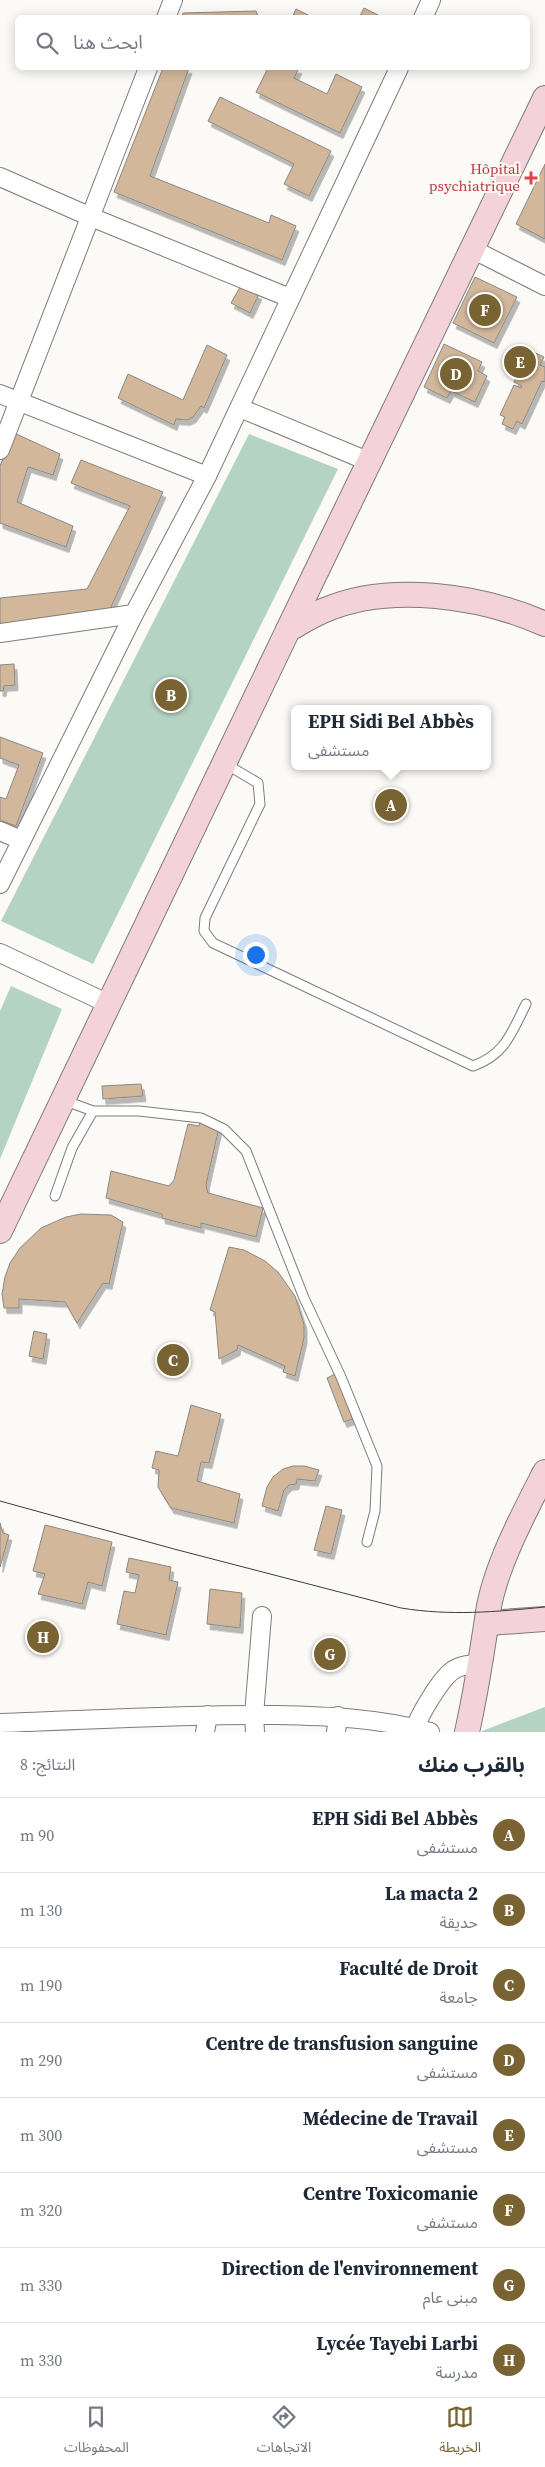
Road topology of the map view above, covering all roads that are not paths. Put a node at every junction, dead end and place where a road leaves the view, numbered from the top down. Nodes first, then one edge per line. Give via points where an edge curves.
1 (173, 0) edge
2 (431, 0) edge
3 (167, 15) edge
4 (424, 15) edge
5 (147, 70) edge
6 (398, 70) edge
7 (545, 98) edge
8 (0, 177) edge
9 (91, 217) junction
10 (474, 250) junction
11 (545, 286) edge
12 (290, 298) junction
13 (0, 394) edge
14 (19, 402) junction
15 (240, 408) junction
16 (0, 450) edge
17 (370, 462) junction
18 (207, 476) junction
19 (134, 614) junction
20 (545, 624) edge
21 (288, 630) junction
22 (0, 634) edge
23 (224, 763) junction
24 (0, 831) edge
25 (22, 840) junction
26 (0, 884) edge
27 (0, 953) edge
28 (109, 1004) junction
29 (526, 1004) dead end
30 (62, 1100) junction
31 (93, 1111) junction
32 (55, 1196) dead end
33 (0, 1231) edge
34 (545, 1472) edge
35 (367, 1542) dead end
36 (262, 1616) dead end
37 (545, 1619) edge
38 (488, 1623) junction
39 (482, 1663) junction
40 (206, 1723) edge
41 (255, 1723) edge
42 (337, 1724) edge
43 (140, 1725) edge
44 (7, 1726) edge
45 (84, 1726) edge
46 (420, 1731) edge
47 (467, 1732) edge

1 - 3 street
2 - 4 street
5 - 9 street
6 - 12 street
7 - 10 main road
8 - 9 street
9 - 12 street
9 - 14 street
10 - 11 street
10 - 17 main road
12 - 15 street
13 - 14 street
14 - 16 street
14 - 18 street
15 - 17 street
15 - 18 street
17 - 21 main road
18 - 19 street
19 - 22 street
19 - 25 street
20 - 21 main road via 471,600 389,596 324,610
21 - 23 main road
23 - 28 main road
23 - 29 lane via 258,783 260,799 205,918 204,931 213,943 474,1066 488,1062 504,1046
24 - 25 street
25 - 26 street
27 - 28 street
28 - 30 main road
30 - 31 lane
30 - 33 main road
31 - 32 lane via 72,1148
31 - 35 lane via 139,1111 201,1118 224,1129 246,1151 304,1298 377,1466 375,1511
34 - 38 main road via 518,1526 497,1580
36 - 41 street
37 - 38 main road
38 - 39 main road
39 - 46 street via 464,1666 444,1679
39 - 47 main road
40 - 41 street
40 - 43 street
41 - 42 street
42 - 46 street
43 - 45 street
44 - 45 street

